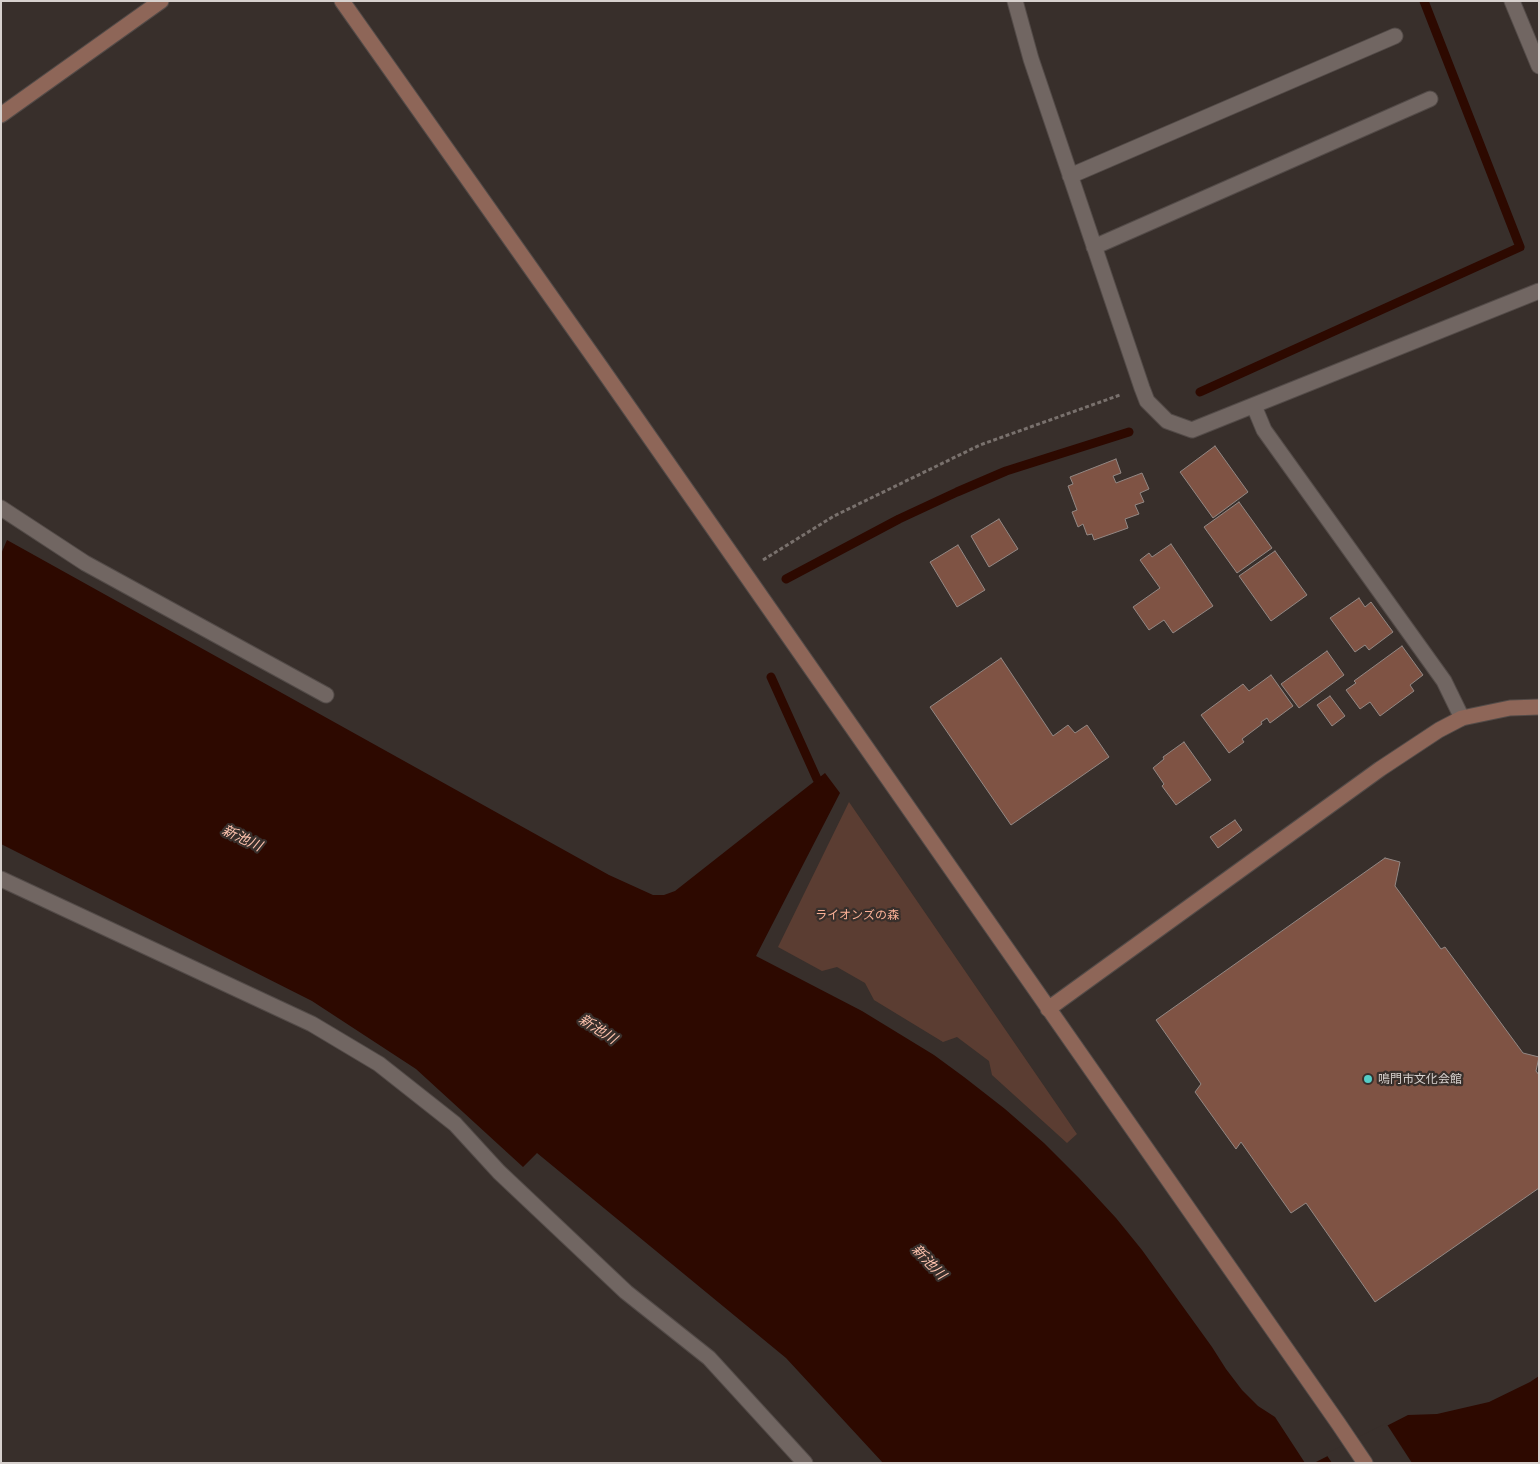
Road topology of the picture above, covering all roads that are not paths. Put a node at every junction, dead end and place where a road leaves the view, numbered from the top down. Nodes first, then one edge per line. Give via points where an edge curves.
1 (161, 1) edge
2 (342, 1) edge
3 (1512, 1) edge
4 (1016, 2) edge
5 (1395, 36) dead end
6 (1539, 66) edge
7 (1430, 99) dead end
8 (1, 115) edge
9 (1070, 176) junction
10 (1094, 247) junction
11 (1539, 291) edge
12 (1254, 406) junction
13 (1, 508) edge
14 (326, 695) dead end
15 (1539, 707) edge
16 (1462, 718) junction
17 (1, 879) edge
18 (1048, 1008) junction
19 (805, 1463) edge
20 (1365, 1463) edge

1 - 8 street
2 - 18 street
3 - 6 street
4 - 9 street via 1031,59
5 - 9 street
7 - 10 street
9 - 10 street
10 - 12 street via 1146,401 1167,421 1192,430
11 - 12 street
12 - 16 street via 1264,430 1444,681
13 - 14 street via 86,563
15 - 16 street via 1510,708
16 - 18 street via 1380,769
17 - 19 street via 312,1024 379,1064 455,1124 499,1172 626,1292 709,1358
18 - 20 street

